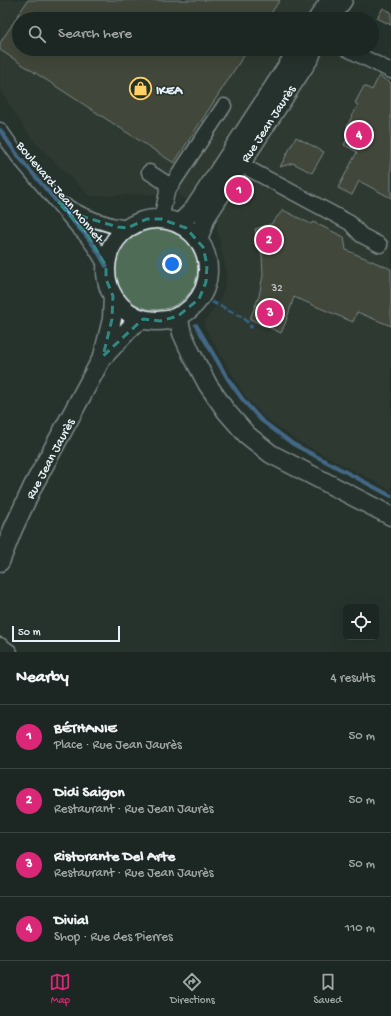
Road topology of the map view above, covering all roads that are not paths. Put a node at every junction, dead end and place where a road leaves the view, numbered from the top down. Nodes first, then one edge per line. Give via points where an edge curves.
1 (328, 0) edge
2 (343, 0) edge
3 (320, 12) edge
4 (335, 12) edge
5 (294, 56) edge
6 (310, 56) edge
7 (360, 56) edge
8 (391, 72) edge
9 (224, 106) dead end
10 (0, 130) edge
11 (240, 164) junction
12 (149, 172) dead end
13 (167, 192) junction
14 (58, 202) junction
15 (161, 218) junction
16 (179, 224) junction
17 (127, 228) junction
18 (198, 240) junction
19 (380, 245) dead end
20 (106, 266) junction
21 (113, 296) junction
22 (178, 316) junction
23 (143, 319) junction
24 (103, 356) junction
25 (391, 516) edge
26 (0, 562) edge
27 (0, 645) edge
28 (10, 652) edge

1 - 3 street
2 - 4 main road
5 - 16 main road, Rue Jean Jaurès via 194,209
6 - 11 main road, Rue Jean Jaurès
7 - 8 street
9 - 13 street
10 - 14 street, Boulevard Jean Monnet via 18,156
11 - 18 main road, Rue Jean Jaurès via 206,217
11 - 19 street via 350,223 361,235
12 - 13 street via 166,182
13 - 15 street
14 - 17 street, Boulevard Jean Monnet via 84,217
14 - 20 street, Boulevard Jean Monnet via 88,236
15 - 16 main road, Rue Jean Jaurès
15 - 17 main road, Rue Jean Jaurès via 147,219
16 - 18 main road, Rue Jean Jaurès
17 - 20 main road, Rue Jean Jaurès via 113,244
18 - 22 main road, Rue Jean Jaurès via 203,247 208,265 206,282 193,306
20 - 21 main road, Rue Jean Jaurès via 106,279
21 - 23 main road, Rue Jean Jaurès via 124,310
21 - 24 main road, Rue Jean Jaurès via 112,319
22 - 23 main road, Rue Jean Jaurès via 160,321
22 - 25 main road via 185,340 208,385 247,435 271,454
23 - 24 main road, Rue Jean Jaurès via 132,326
24 - 26 main road, Rue Jean Jaurès via 33,486
27 - 28 street

